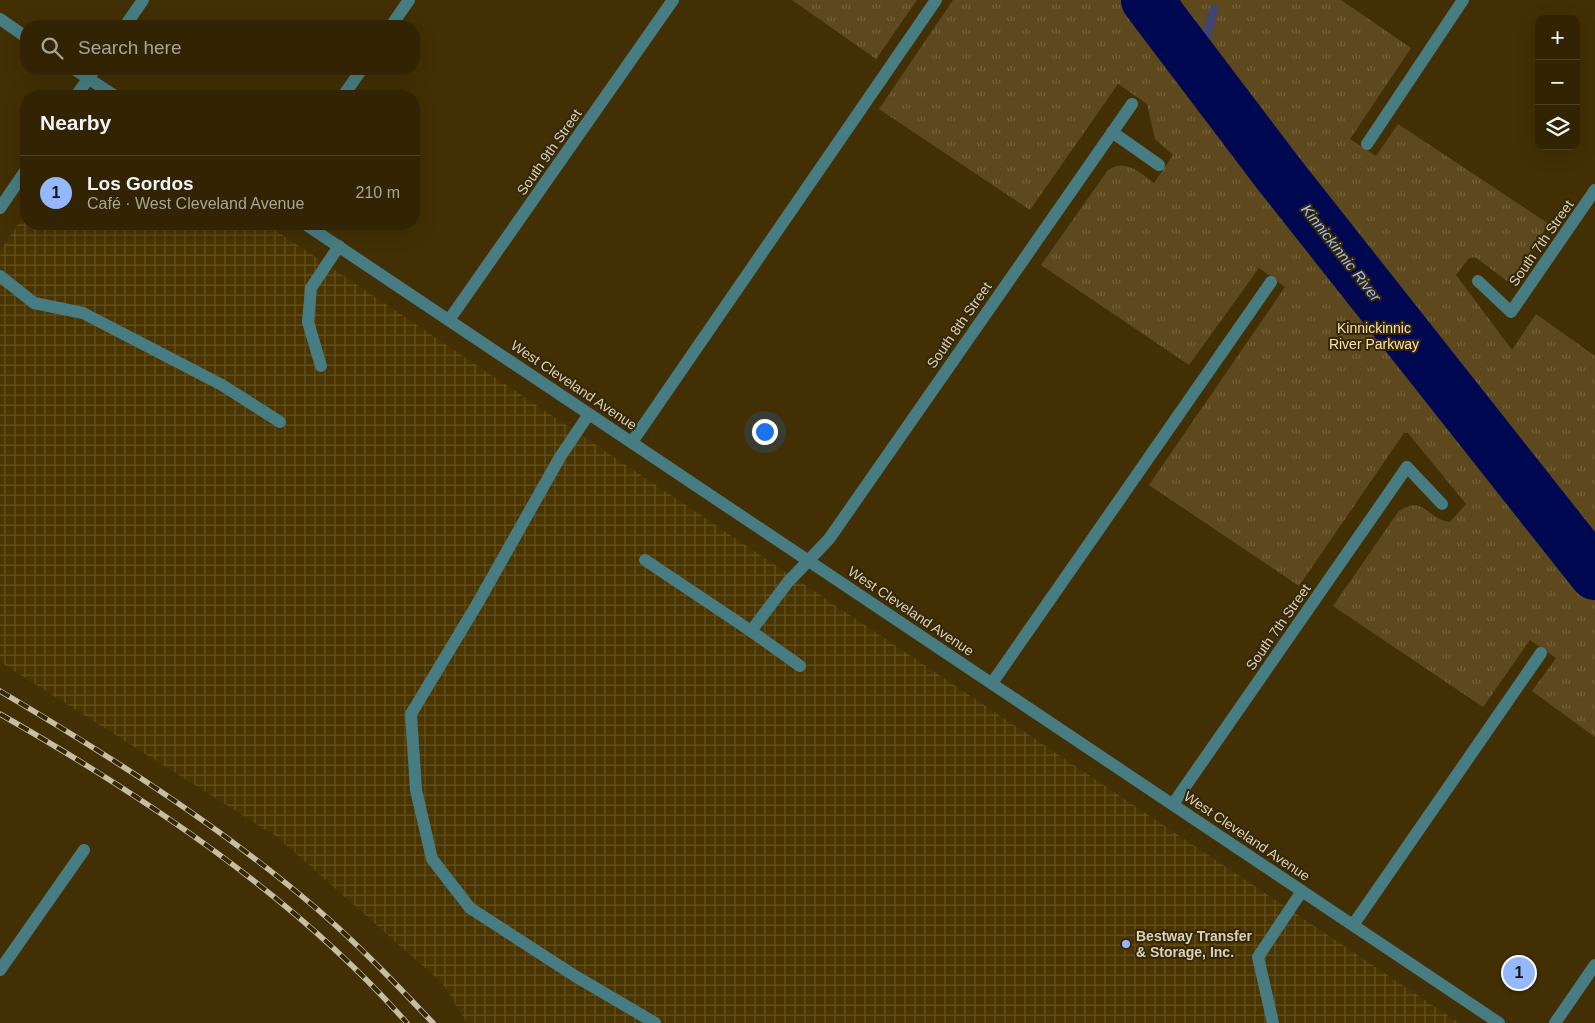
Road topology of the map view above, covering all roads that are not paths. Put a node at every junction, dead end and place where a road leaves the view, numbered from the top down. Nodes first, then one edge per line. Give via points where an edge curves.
1 (143, 0) edge
2 (409, 0) edge
3 (673, 0) edge
4 (936, 0) edge
5 (1463, 0) edge
6 (0, 19) edge
7 (129, 20) edge
8 (395, 20) edge
9 (20, 33) edge
10 (91, 75) edge
11 (93, 75) edge
12 (358, 75) edge
13 (80, 90) edge
14 (109, 90) edge
15 (347, 90) edge
16 (1132, 104) dead end
17 (1112, 132) junction
18 (1367, 144) dead end
19 (1159, 165) dead end
20 (20, 179) edge
21 (1595, 190) edge
22 (0, 208) edge
23 (314, 230) edge
24 (339, 246) junction
25 (0, 276) edge
26 (1478, 281) dead end
27 (1271, 282) dead end
28 (450, 320) junction
29 (321, 366) dead end
30 (589, 414) junction
31 (280, 422) dead end
32 (632, 442) junction
33 (1442, 504) dead end
34 (645, 560) dead end
35 (809, 561) junction
36 (751, 631) junction
37 (1541, 653) dead end
38 (800, 666) dead end
39 (992, 683) junction
40 (1173, 804) junction
41 (84, 850) dead end
42 (1302, 891) junction
43 (1354, 925) junction
44 (1595, 966) edge
45 (0, 970) edge
46 (655, 1023) edge
47 (1273, 1023) edge
48 (1499, 1023) edge
49 (1556, 1023) edge

1 - 7 street
2 - 8 street
3 - 28 street, South 9th Street
4 - 32 street
5 - 18 street
6 - 9 street
10 - 13 street
11 - 14 street
12 - 15 street
16 - 17 street, South 8th Street
17 - 19 street
17 - 35 street, South 8th Street via 829,539
20 - 22 street
21 - 26 street, South 7th Street via 1511,312
23 - 24 street, West Cleveland Avenue
24 - 28 street, West Cleveland Avenue
24 - 29 street via 311,288 308,322
25 - 31 street via 34,303 83,313 222,385
27 - 39 street
28 - 30 street, West Cleveland Avenue
30 - 32 street, West Cleveland Avenue
30 - 46 street via 560,457 411,714 416,790 432,859 470,908
32 - 35 street, West Cleveland Avenue
33 - 40 street, South 7th Street via 1407,467
34 - 36 street
35 - 36 street, South 8th Street via 788,582
35 - 39 street, West Cleveland Avenue
36 - 38 street
37 - 43 street
39 - 40 street, West Cleveland Avenue
40 - 42 street, West Cleveland Avenue
41 - 45 street
42 - 43 street, West Cleveland Avenue
42 - 47 street via 1258,956
43 - 48 street, West Cleveland Avenue
44 - 49 street

